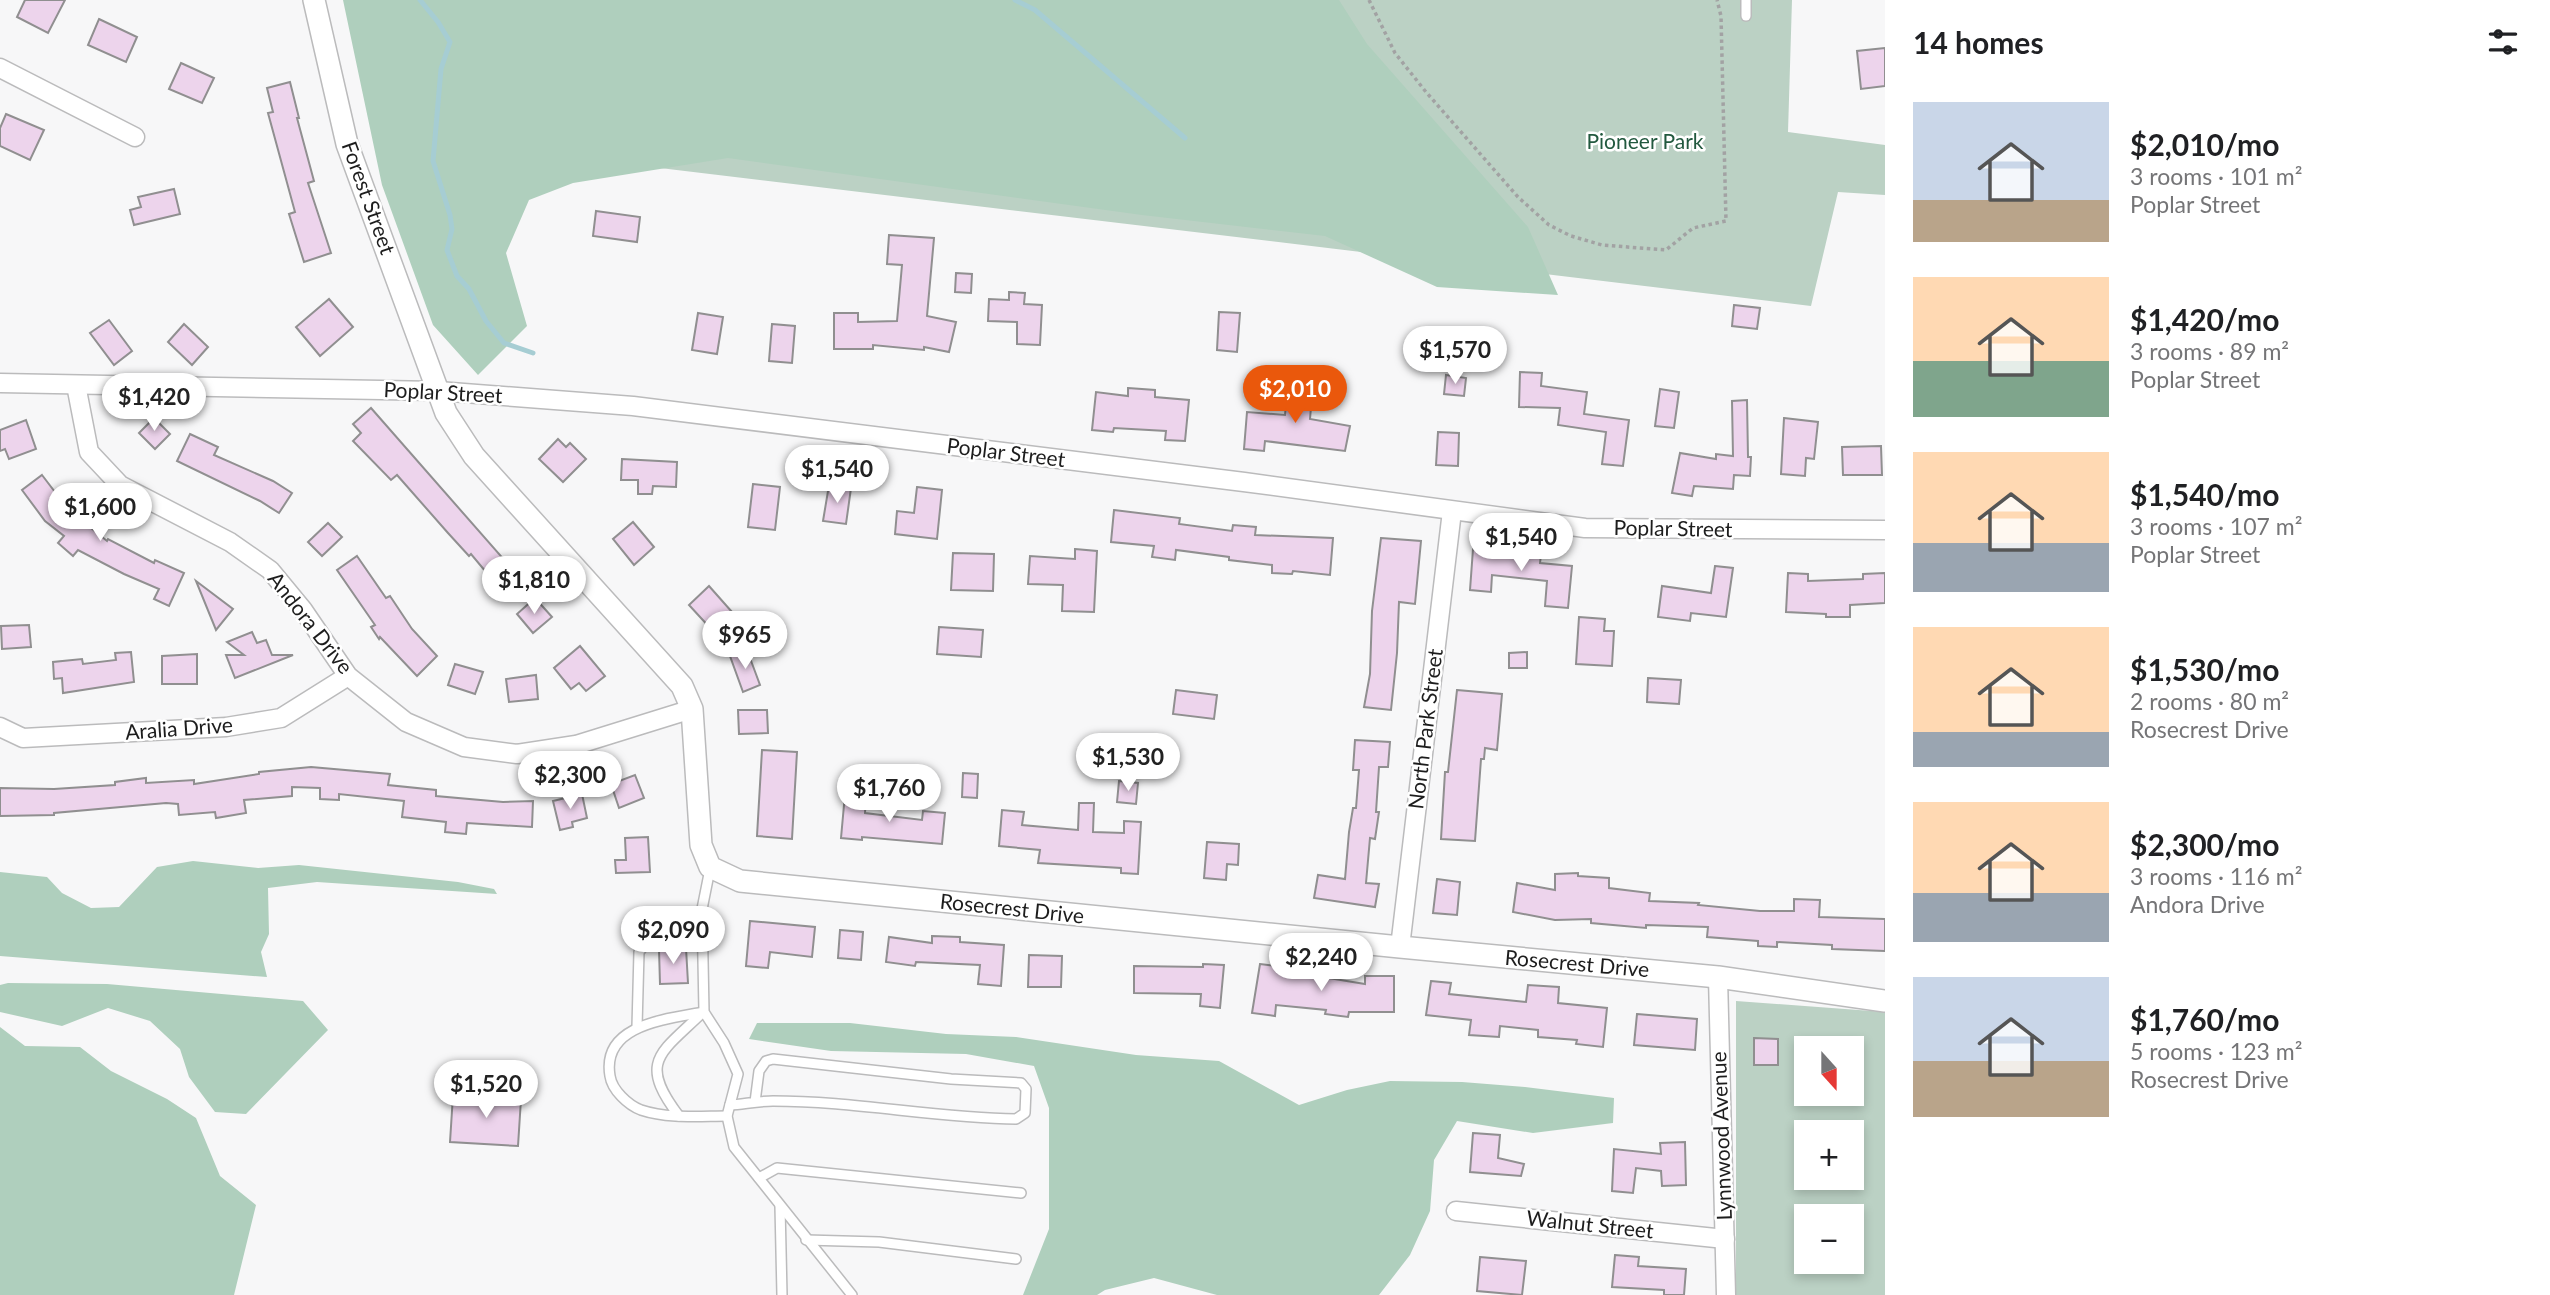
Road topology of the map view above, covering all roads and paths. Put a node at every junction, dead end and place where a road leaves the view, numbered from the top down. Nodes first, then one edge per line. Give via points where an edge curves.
1 (314, 0) edge
2 (1368, 0) edge
3 (1717, 0) edge
4 (1746, 0) edge
5 (1746, 16) dead end
6 (0, 68) edge
7 (135, 137) dead end
8 (1, 382) edge
9 (76, 385) junction
10 (438, 391) junction
11 (1452, 511) junction
12 (1885, 530) edge
13 (348, 676) junction
14 (692, 709) junction
15 (0, 727) edge
16 (710, 867) junction
17 (703, 930) junction
18 (1400, 947) junction
19 (1718, 977) junction
20 (1885, 1001) edge
21 (704, 1012) junction
22 (638, 1027) junction
23 (755, 1102) junction
24 (730, 1105) junction
25 (679, 1116) junction
26 (727, 1116) junction
27 (759, 1178) junction
28 (1021, 1193) dead end
29 (780, 1206) junction
30 (1456, 1211) dead end
31 (1725, 1239) junction
32 (806, 1240) junction
33 (1016, 1259) dead end
34 (782, 1295) edge
35 (852, 1295) edge
36 (1726, 1295) edge

1 - 10 street, Forest Street via 347,144
2 - 3 path via 1395,53 1426,92 1518,197 1549,225 1602,245 1666,250 1693,228 1726,220
4 - 5 lane
6 - 7 street
8 - 9 street, Poplar Street
9 - 10 street, Poplar Street
9 - 13 street, Andora Drive via 89,452 120,485 230,542 270,570
10 - 11 street, Poplar Street via 632,406
10 - 14 street via 446,413 474,456 682,686
11 - 12 street, Poplar Street via 1585,528
11 - 18 street, North Park Street
13 - 14 street, Andora Drive via 406,722 464,747 517,754 576,745
13 - 15 street, Aralia Drive via 281,718 226,727 23,738
14 - 16 street via 701,845
16 - 17 lane
16 - 18 street, Rosecrest Drive via 740,881
17 - 21 lane
17 - 22 lane via 649,939 639,952
18 - 19 street, Rosecrest Drive
19 - 20 street, Rosecrest Drive
19 - 31 street, Lynnwood Avenue
21 - 22 lane
21 - 24 lane via 737,1074
21 - 25 lane via 659,1054 656,1065 658,1084
22 - 25 lane via 620,1040 609,1056 611,1084 640,1110
23 - 23 lane via 859,1105 1016,1119 1025,1113 1027,1100 1021,1083 772,1059 759,1071
23 - 24 lane
24 - 26 lane
25 - 26 lane
26 - 27 lane via 734,1147
27 - 28 lane via 777,1168
27 - 29 lane
29 - 32 lane
29 - 34 lane
30 - 31 street, Walnut Street
31 - 36 street, Lynnwood Avenue
32 - 33 lane via 879,1242
32 - 35 lane

